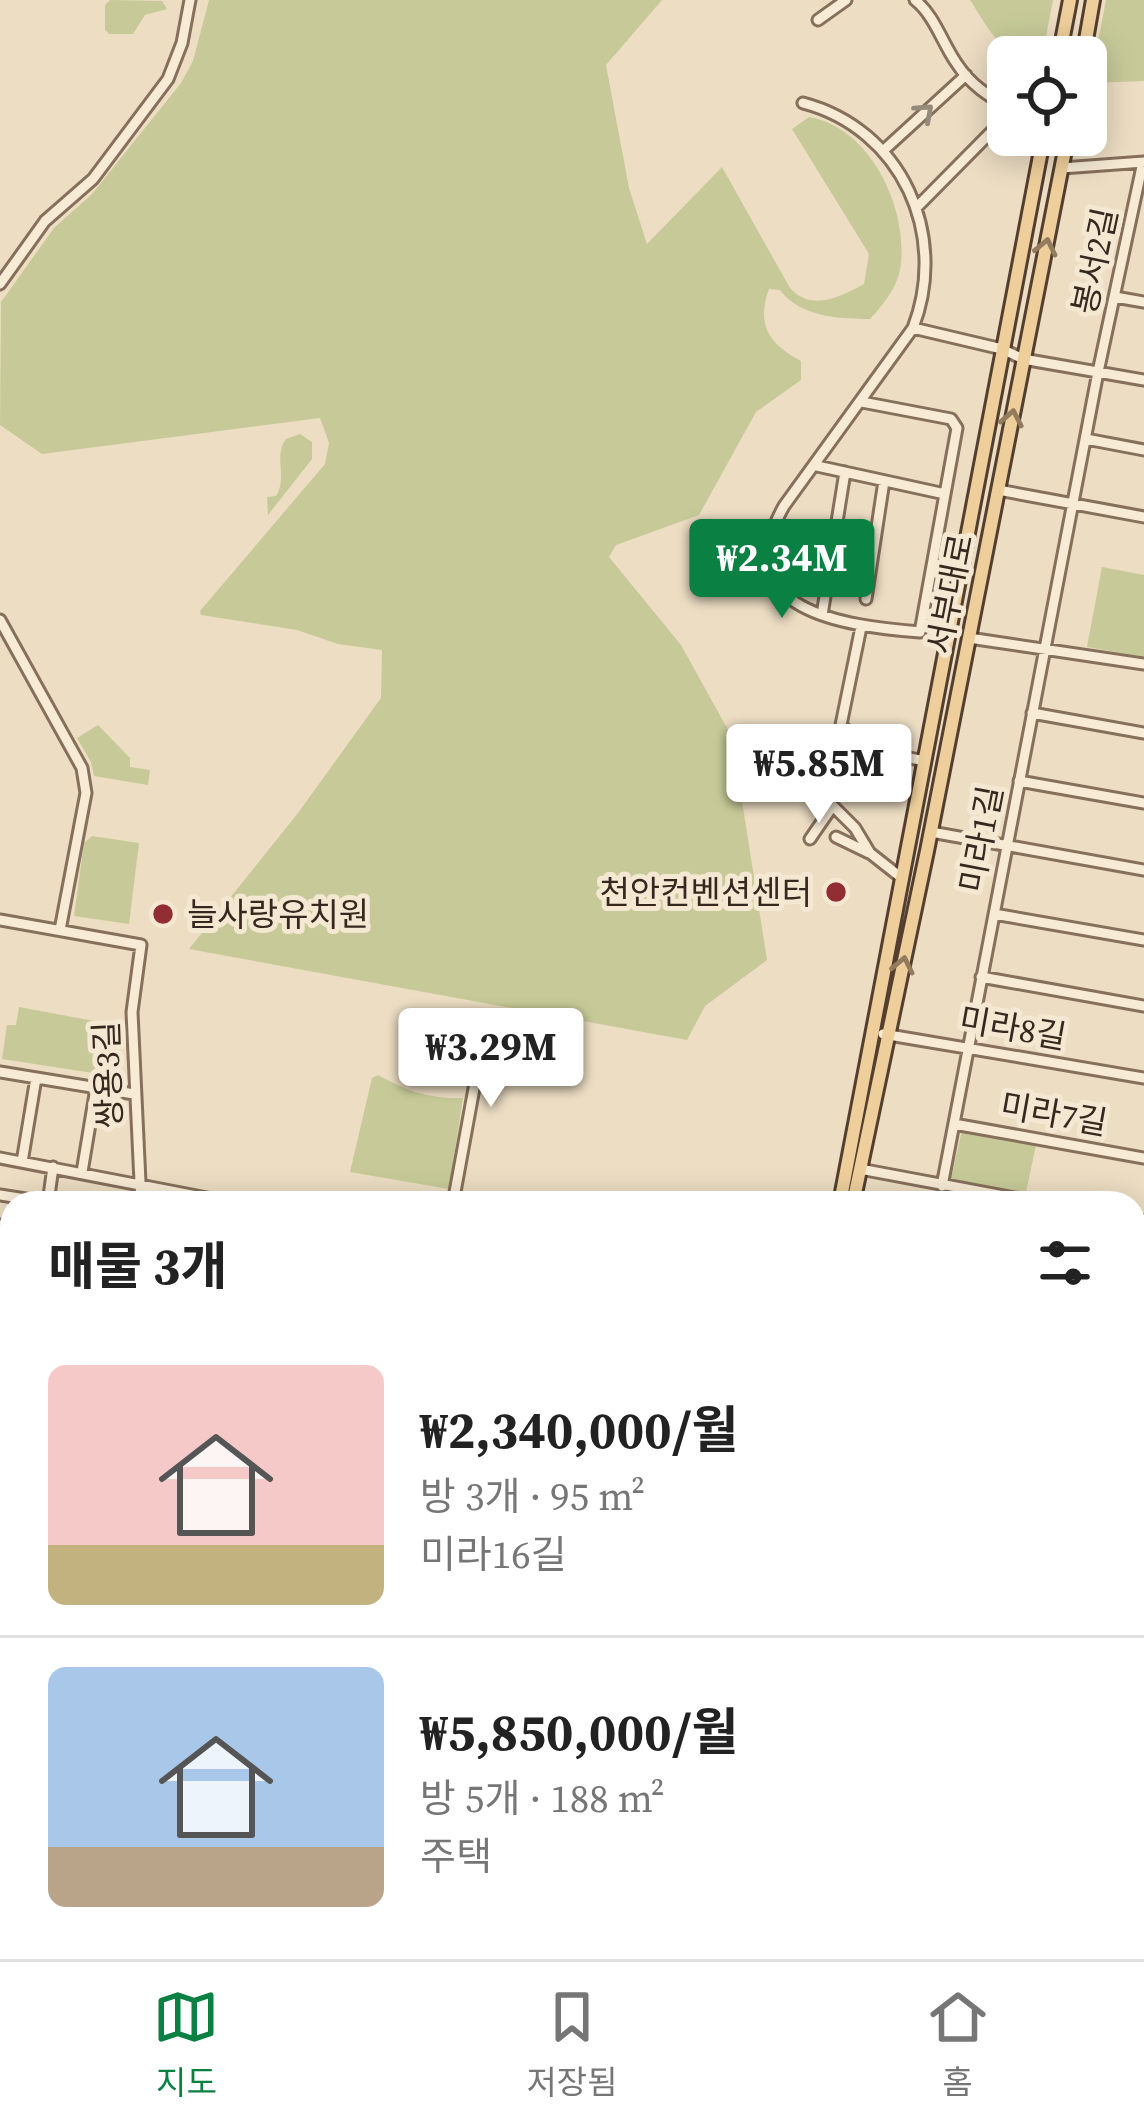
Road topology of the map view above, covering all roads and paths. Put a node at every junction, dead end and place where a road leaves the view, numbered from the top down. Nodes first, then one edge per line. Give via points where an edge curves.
1 (190, 0) edge
2 (846, 0) edge
3 (915, 0) edge
4 (1070, 0) edge
5 (1093, 0) edge
6 (818, 20) dead end
7 (1063, 36) edge
8 (1087, 36) edge
9 (966, 75) junction
10 (987, 96) edge
11 (803, 103) dead end
12 (987, 133) edge
13 (884, 150) junction
14 (1040, 156) edge
15 (1064, 156) edge
16 (1144, 162) edge
17 (1062, 168) junction
18 (917, 207) junction
19 (0, 284) edge
20 (1114, 297) junction
21 (1144, 302) edge
22 (913, 328) junction
23 (1002, 349) junction
24 (1023, 359) junction
25 (1098, 372) junction
26 (1144, 380) edge
27 (862, 402) junction
28 (1087, 440) junction
29 (1144, 450) edge
30 (817, 466) junction
31 (845, 472) junction
32 (884, 481) junction
33 (998, 490) junction
34 (946, 494) junction
35 (1073, 503) junction
36 (1144, 517) edge
37 (866, 598) dead end
38 (822, 615) junction
39 (0, 620) edge
40 (861, 627) junction
41 (920, 632) junction
42 (948, 638) junction
43 (969, 638) junction
44 (1045, 650) junction
45 (1144, 664) edge
46 (1033, 713) junction
47 (1144, 733) edge
48 (816, 746) dead end
49 (926, 761) junction
50 (1019, 781) junction
51 (1144, 803) edge
52 (832, 807) junction
53 (931, 832) junction
54 (836, 837) dead end
55 (809, 839) dead end
56 (1006, 847) junction
57 (870, 854) junction
58 (1144, 870) edge
59 (903, 879) junction
60 (994, 914) junction
61 (0, 922) edge
62 (60, 930) junction
63 (1144, 940) edge
64 (141, 947) junction
65 (981, 977) junction
66 (1144, 1006) edge
67 (524, 1022) dead end
68 (872, 1032) junction
69 (889, 1035) junction
70 (969, 1047) junction
71 (0, 1072) edge
72 (36, 1078) junction
73 (1144, 1078) edge
74 (96, 1088) junction
75 (134, 1094) junction
76 (954, 1124) junction
77 (0, 1158) edge
78 (1144, 1158) edge
79 (22, 1162) junction
80 (53, 1167) junction
81 (860, 1169) junction
82 (82, 1172) junction
83 (141, 1184) junction
84 (942, 1186) junction
85 (50, 1191) edge
86 (141, 1191) edge
87 (167, 1191) edge
88 (455, 1191) edge
89 (842, 1191) edge
90 (855, 1191) edge
91 (971, 1191) edge

1 - 19 street via 168,79
2 - 6 street
3 - 9 street
4 - 7 main road
5 - 8 main road
9 - 10 street
13 -> 9 street
11 - 13 street
12 - 18 street
13 - 18 street
14 - 23 main road, 서부대로
15 - 17 main road, 서부대로
16 - 17 street
16 - 20 street, 봉서2길
24 -> 17 main road, 서부대로
18 - 22 street via 926,275
20 - 21 street
20 - 25 street, 봉서2길
22 - 23 street
22 - 27 street
23 - 24 street
23 - 42 main road, 서부대로
24 - 25 street
33 -> 24 main road, 서부대로
25 - 26 street
25 - 28 street, 미라1길
27 - 30 street
27 - 34 street via 951,419 957,428
28 - 29 street
28 - 35 street, 미라1길
30 - 31 street
30 - 38 street via 778,518 767,551 777,586
31 - 32 street
31 - 38 street
32 - 34 street
32 - 37 street
33 - 35 street
33 - 43 main road, 서부대로
34 - 41 street
35 - 36 street
35 - 44 street, 미라1길
38 - 40 street
39 - 62 street via 82,768 86,793
40 - 41 street
40 - 49 street via 842,725 869,750
41 - 42 street
42 - 49 main road, 서부대로
43 - 44 street
43 - 53 main road, 서부대로
44 - 45 street
44 - 46 street, 미라1길
46 - 47 street
46 - 50 street, 미라1길
48 - 52 street via 805,778
49 - 59 main road, 서부대로
50 - 51 street
50 - 56 street, 미라1길
52 - 55 street
52 - 57 street
53 - 56 street
69 -> 53 main road, 서부대로
54 - 57 street
56 - 58 street
56 - 60 street, 미라1길
57 - 59 street
59 - 68 main road, 서부대로
60 - 63 street
60 - 65 street, 미라1길
61 - 62 street
61 - 64 street
62 - 64 street
64 - 75 street, 쌍용3길
65 - 66 street
65 - 70 street, 미라1길
67 - 88 street via 477,1072
68 - 69 street, 미라8길
68 - 89 main road, 서부대로
69 - 70 street, 미라8길
69 - 81 main road, 서부대로
70 - 73 street, 미라8길
70 - 76 street, 미라1길
71 - 72 street
72 - 74 street
72 - 79 street
74 - 75 street
74 - 82 street
75 - 83 street, 쌍용3길
76 - 78 street, 미라7길
76 - 84 street, 미라1길
77 - 79 street
79 - 80 street
80 - 82 street
80 - 85 street
81 - 84 street
81 - 90 main road, 서부대로
82 - 83 street
83 - 86 street, 쌍용3길
83 - 87 street
84 - 91 street

